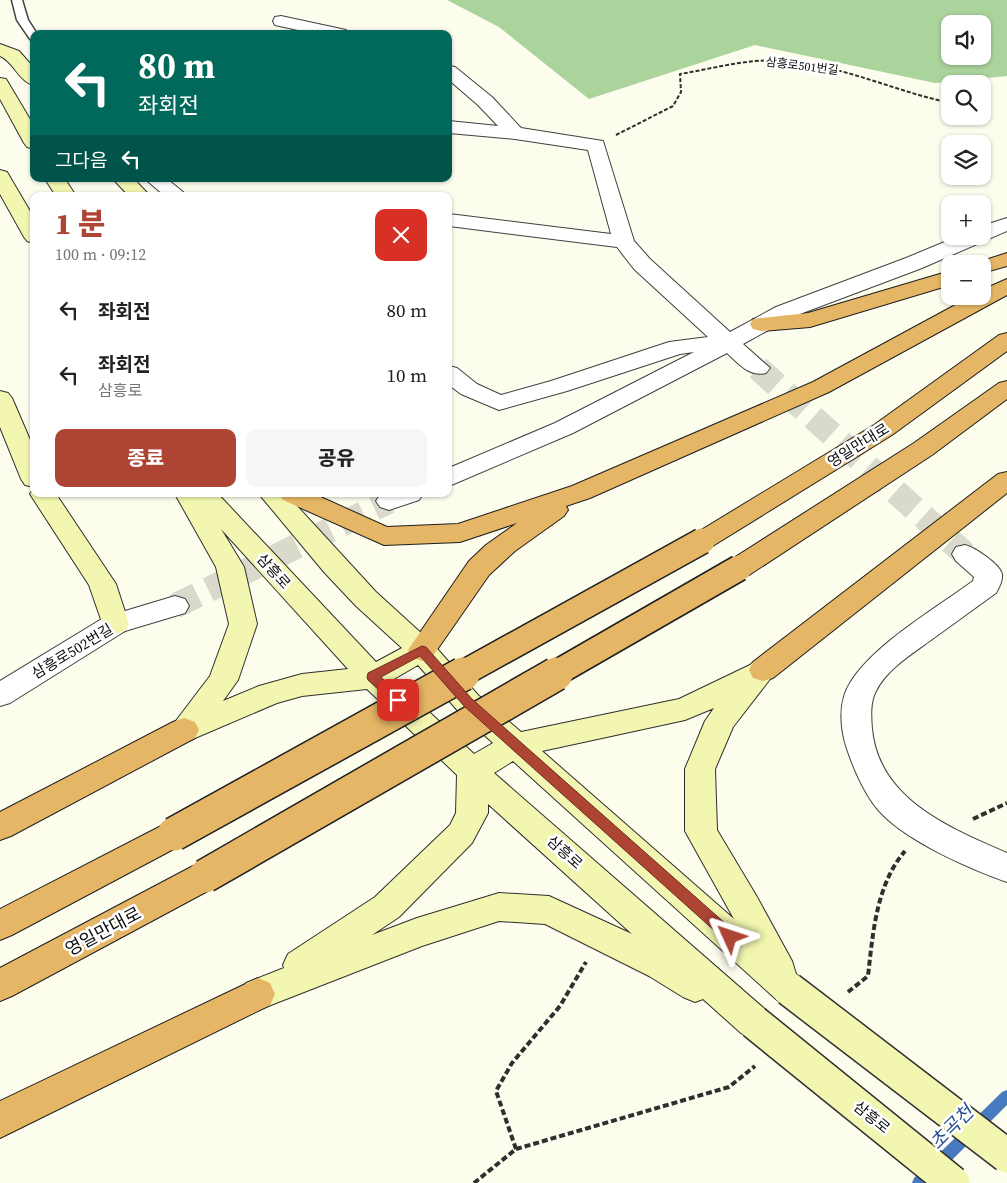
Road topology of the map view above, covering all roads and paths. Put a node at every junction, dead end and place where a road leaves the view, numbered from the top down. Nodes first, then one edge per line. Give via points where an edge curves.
1 (17, 0) edge
2 (281, 21) dead end
3 (322, 30) edge
4 (30, 33) edge
5 (0, 49) edge
6 (452, 73) edge
7 (30, 75) edge
8 (0, 84) edge
9 (941, 101) edge
10 (452, 127) edge
11 (515, 133) junction
12 (30, 136) edge
13 (596, 145) junction
14 (0, 176) edge
15 (126, 182) edge
16 (159, 182) edge
17 (136, 192) edge
18 (173, 192) edge
19 (452, 220) edge
20 (1007, 224) edge
21 (30, 230) edge
22 (991, 230) edge
23 (624, 242) junction
24 (957, 245) edge
25 (1007, 260) edge
26 (991, 264) edge
27 (941, 281) edge
28 (1007, 286) edge
29 (761, 324) junction
30 (1007, 340) edge
31 (728, 342) junction
32 (758, 368) tunnel mouth
33 (452, 375) edge
34 (1007, 388) edge
35 (0, 398) edge
36 (30, 469) edge
37 (452, 477) edge
38 (1007, 480) edge
39 (581, 492) junction
40 (45, 497) edge
41 (190, 497) edge
42 (207, 497) edge
43 (275, 497) edge
44 (297, 497) edge
45 (965, 554) tunnel mouth
46 (175, 606) tunnel mouth
47 (115, 624) junction
48 (422, 650) junction
49 (763, 670) junction
50 (373, 677) junction
51 (0, 695) edge
52 (184, 730) junction
53 (515, 745) junction
54 (472, 771) junction
55 (0, 827) edge
56 (1007, 868) edge
57 (0, 925) edge
58 (602, 935) junction
59 (0, 986) edge
60 (789, 988) junction
61 (258, 994) junction
62 (754, 1022) junction
63 (0, 1120) edge
64 (516, 1149) dead end
65 (1007, 1156) edge
66 (953, 1183) edge

1 - 4 lane
2 - 3 street
5 - 7 main road via 13,55
6 - 11 street via 485,100
8 - 12 main road
9 - 13 path, 삼흥로501번길 via 843,71 797,63 756,61 680,74 681,92 673,106
10 - 11 street
11 - 13 street
13 - 23 street
14 - 21 main road
15 - 17 main road
16 - 18 street
19 - 23 street
20 - 22 street
23 - 31 street via 649,270
24 - 29 street via 784,312
25 - 26 highway
27 - 29 highway via 810,320
28 - 39 highway via 821,387
29 - 31 street
30 - 57 highway, 영일만대로, bridge via 883,430 702,541 174,834
31 - 32 street
31 - 33 street via 677,347 499,403 469,389
31 - 37 street via 564,428
34 - 59 highway, 영일만대로, bridge via 923,449 739,568 206,876
35 - 36 main road
38 - 49 highway
39 - 44 highway via 460,533 384,536
39 - 48 highway via 505,545 480,567
40 - 47 main road via 102,584
41 - 52 main road via 230,567 242,624 223,680
42 - 50 main road, 삼흥로
43 - 48 main road via 366,599
45 - 56 street via 988,574 986,586 890,656 873,673 861,690 856,714 858,737 870,770 894,806 936,836
46 - 47 street, 삼흥로502번길
47 - 51 street, 삼흥로502번길
48 - 50 main road
48 - 53 main road via 468,703
49 - 53 main road via 685,709
49 - 60 main road via 720,721 700,769 701,831
50 - 52 main road via 293,687
50 - 54 main road, 삼흥로
52 - 55 highway
53 - 54 main road
53 - 60 main road
54 - 61 main road via 472,813 461,834 387,907
54 - 62 main road, 삼흥로
58 - 61 main road via 549,910 499,907 417,933
58 - 62 main road via 661,965
58 - 64 path via 560,1006 512,1063 496,1091
60 - 65 main road, bridge
61 - 63 highway
62 - 66 main road, 삼흥로, bridge

